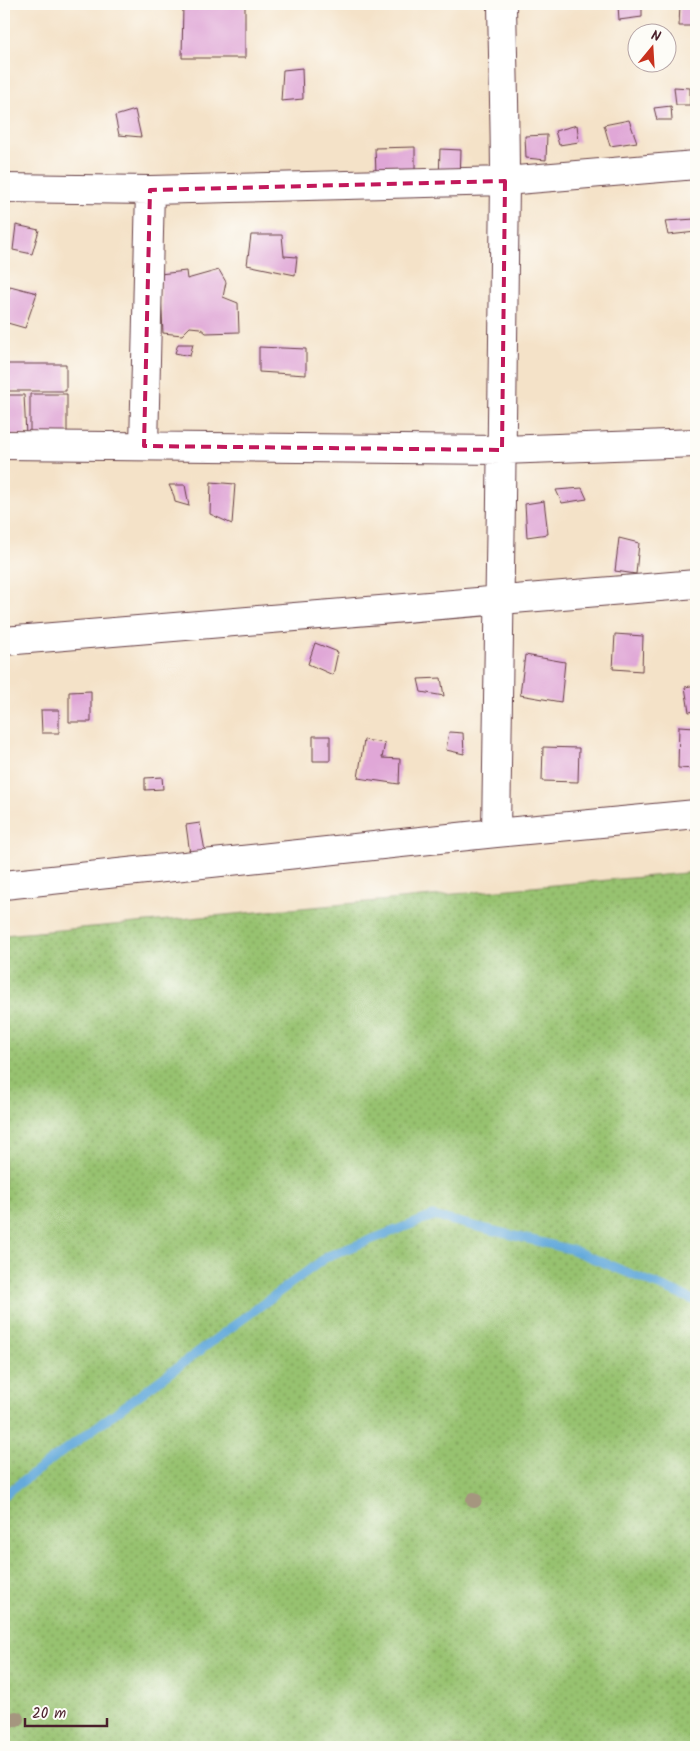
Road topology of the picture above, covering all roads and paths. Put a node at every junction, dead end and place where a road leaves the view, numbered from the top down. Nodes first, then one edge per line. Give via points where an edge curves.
1 (502, 4) edge
2 (696, 164) edge
3 (504, 181) junction
4 (4, 188) edge
5 (150, 190) junction
6 (696, 444) edge
7 (4, 445) edge
8 (144, 446) junction
9 (502, 450) junction
10 (696, 584) edge
11 (498, 600) junction
12 (4, 641) edge
13 (696, 814) edge
14 (496, 833) junction
15 (4, 885) edge

1 - 3 street
2 - 3 street
3 - 5 street
3 - 9 street
4 - 5 street
5 - 8 street
6 - 9 street
7 - 8 street
8 - 9 street
9 - 11 street
10 - 11 street
11 - 12 street
11 - 14 street
13 - 14 street
14 - 15 street

